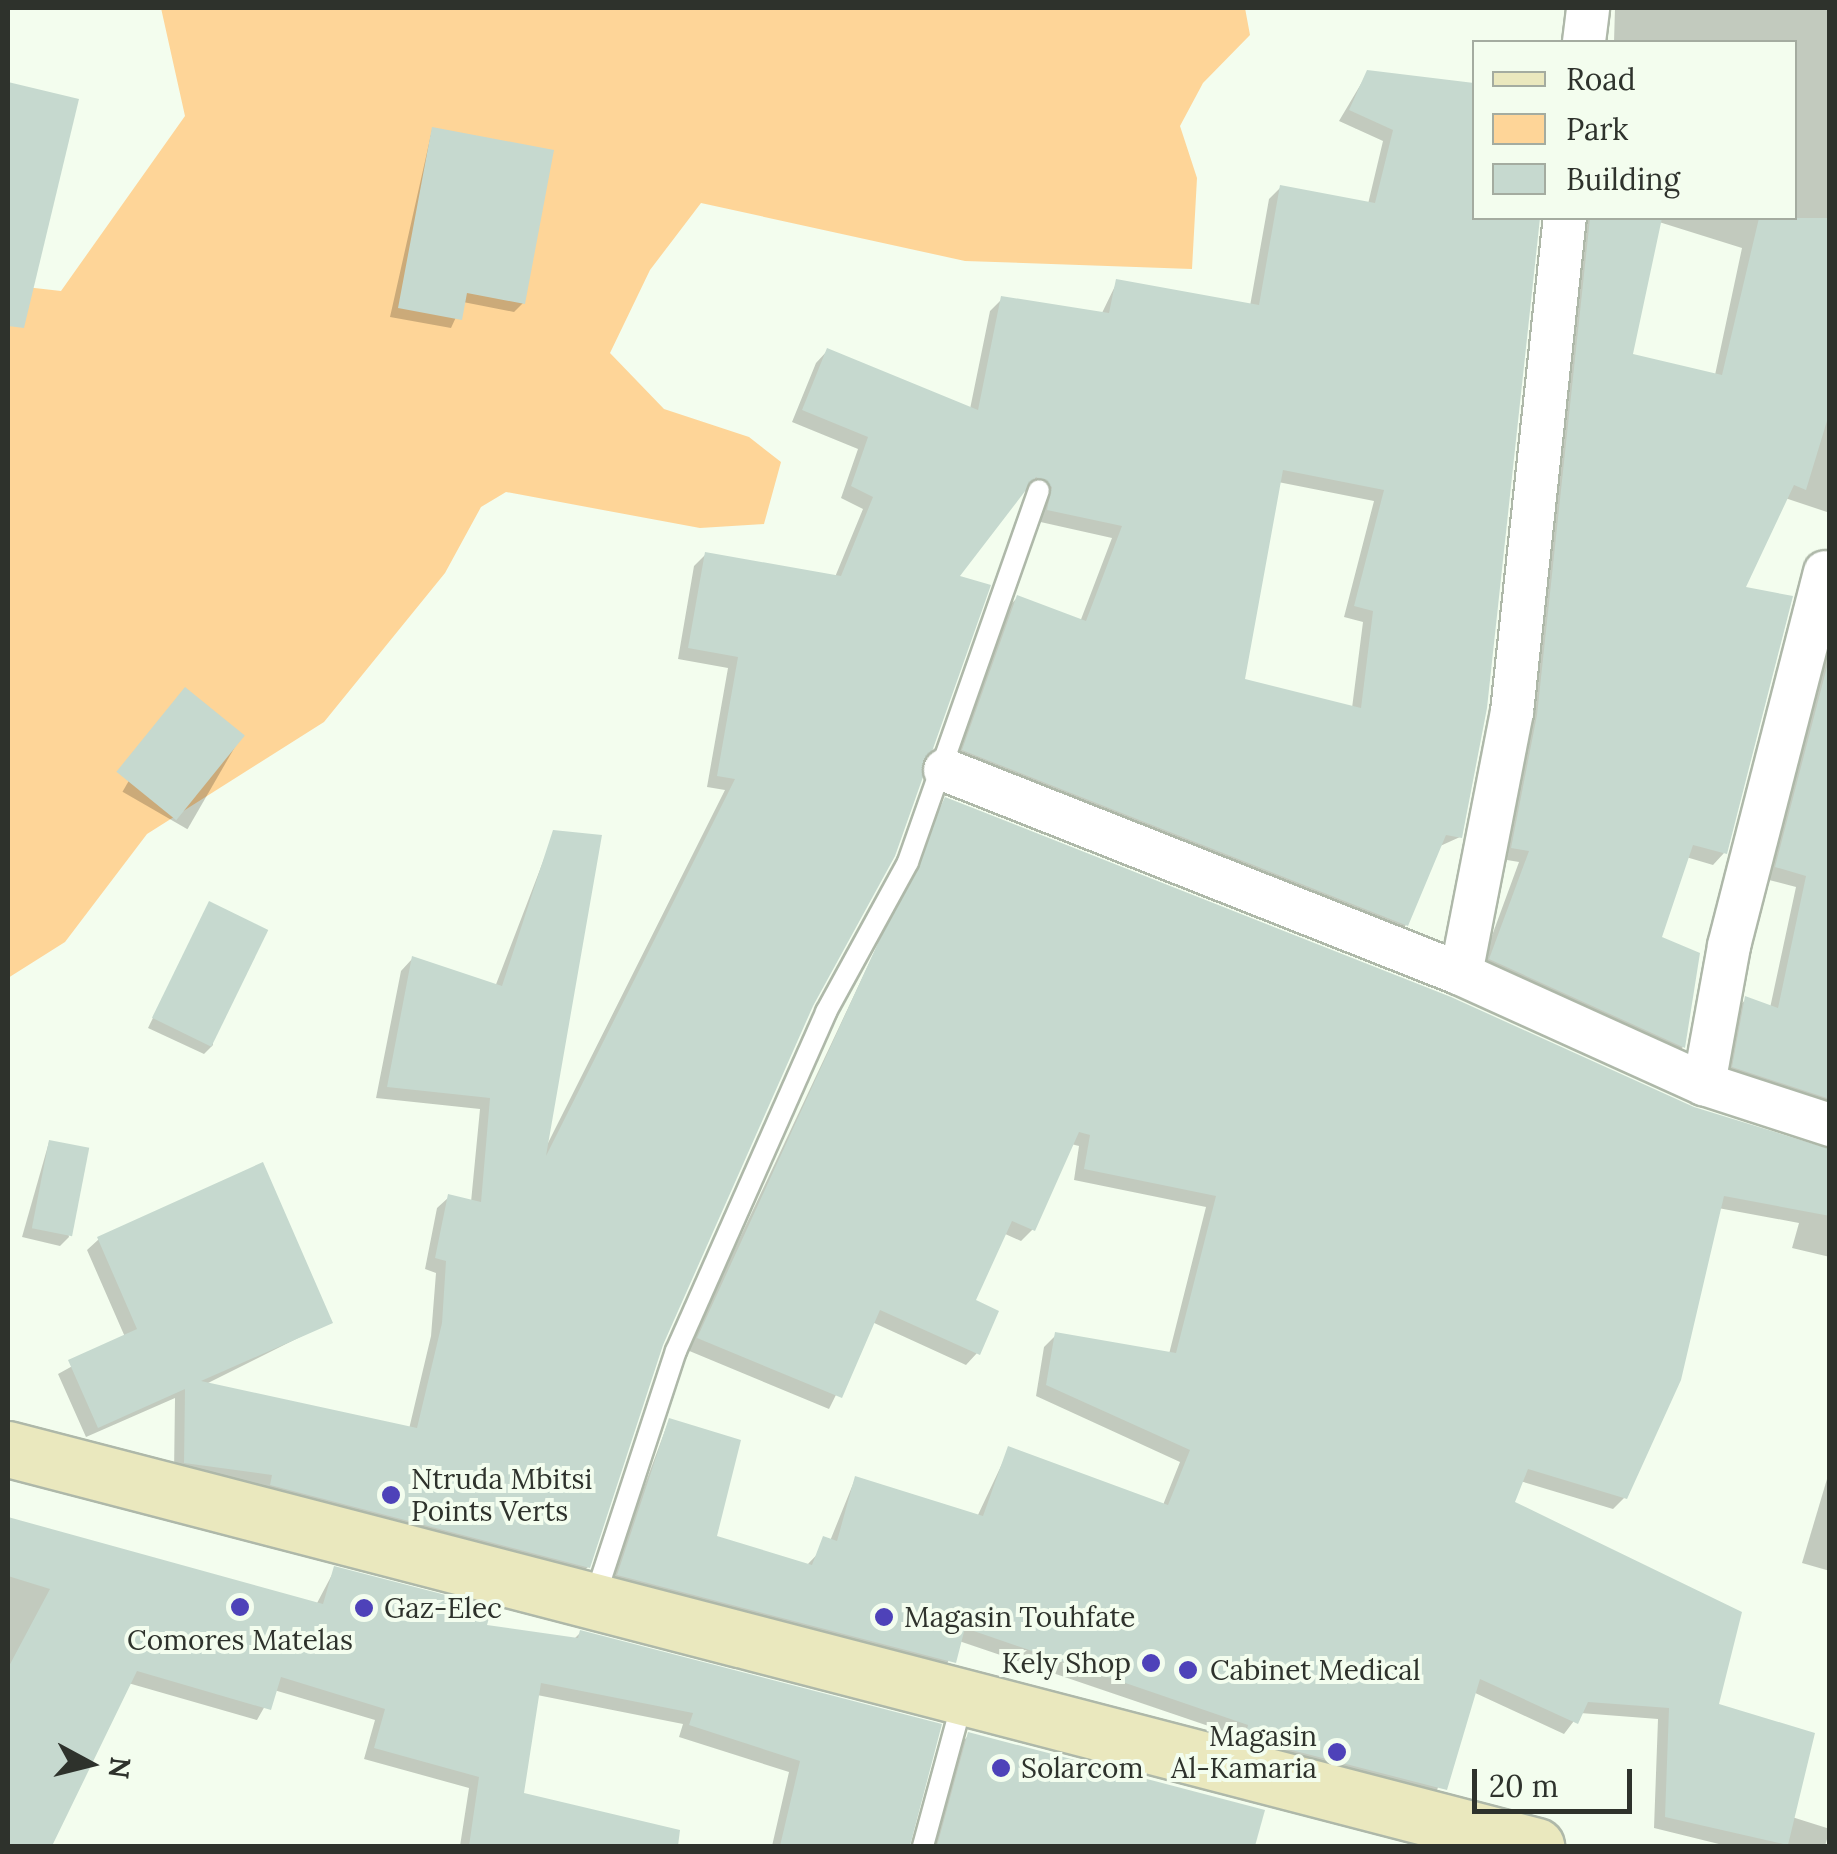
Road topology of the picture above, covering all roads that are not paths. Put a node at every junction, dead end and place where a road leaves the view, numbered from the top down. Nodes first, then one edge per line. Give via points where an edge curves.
1 (1588, 8) edge
2 (1584, 40) edge
3 (1566, 220) edge
4 (1038, 490) dead end
5 (1825, 572) dead end
6 (945, 770) junction
7 (1461, 974) junction
8 (1704, 1084) junction
9 (1830, 1125) edge
10 (8, 1449) edge
11 (592, 1605) junction
12 (963, 1698) junction
13 (924, 1846) edge
14 (1536, 1846) edge

1 - 2 street
3 - 7 street via 1512,712
4 - 6 lane
5 - 8 street via 1729,946
6 - 7 street
6 - 11 lane via 676,1351
7 - 8 street
8 - 9 street
10 - 11 street
11 - 12 street
12 - 13 lane
12 - 14 street

